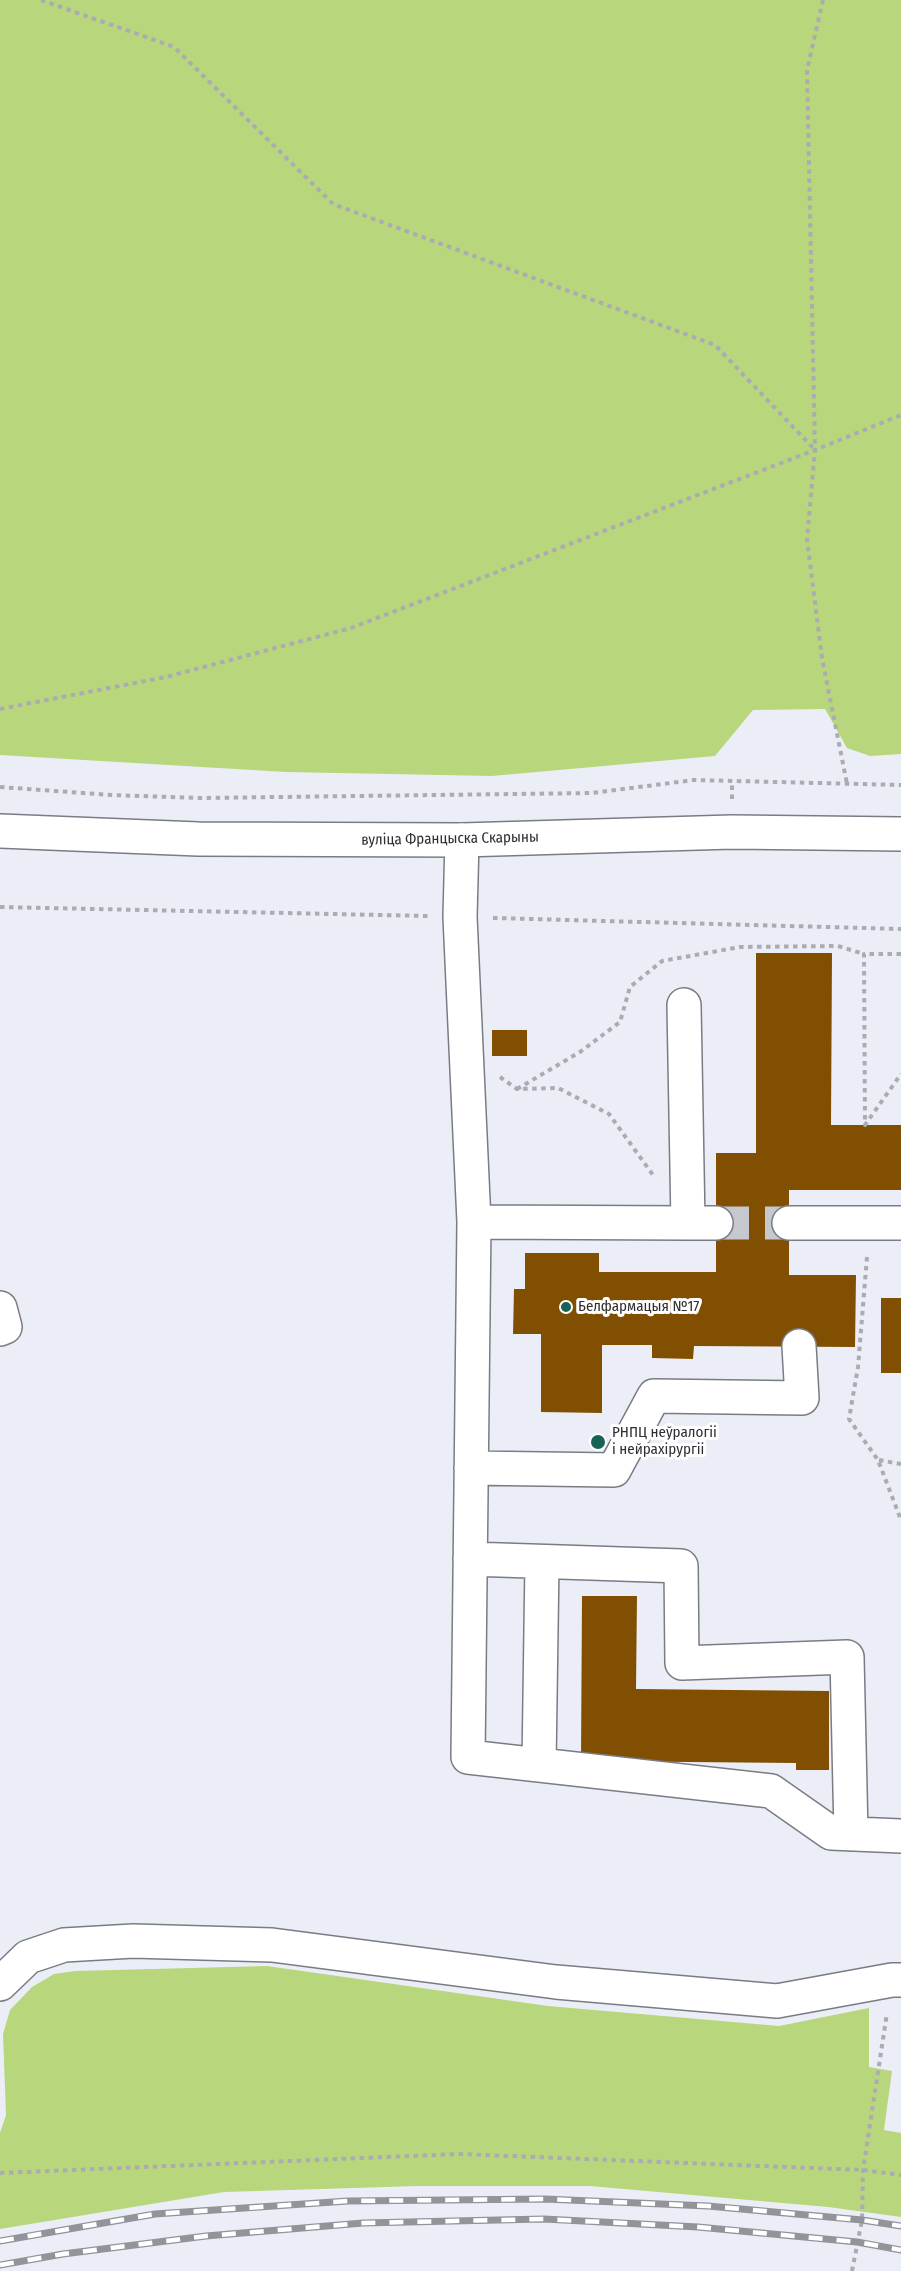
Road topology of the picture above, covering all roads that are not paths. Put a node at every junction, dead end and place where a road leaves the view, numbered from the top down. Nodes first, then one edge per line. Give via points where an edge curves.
1 (0, 831) edge
2 (901, 834) edge
3 (462, 840) junction
4 (684, 1005) dead end
5 (474, 1222) junction
6 (789, 1223) tunnel mouth
7 (885, 1223) edge
8 (0, 1308) edge
9 (0, 1329) edge
10 (799, 1346) dead end
11 (471, 1468) junction
12 (470, 1559) junction
13 (542, 1562) junction
14 (539, 1765) junction
15 (851, 1834) junction
16 (901, 1836) edge
17 (896, 1980) edge
18 (0, 1984) edge

1 - 3 main road, вуліца Францыска Скарыны via 198,839
2 - 3 main road, вуліца Францыска Скарыны via 732,832
3 - 5 main road via 460,917
4 - 5 main road via 702,1223
5 - 11 main road
6 - 7 main road
8 - 9 main road via 5,1327
10 - 11 main road via 802,1398 654,1396 614,1470
11 - 12 main road
12 - 13 main road
12 - 14 main road via 468,1757
13 - 14 main road
13 - 15 main road via 681,1566 682,1663 847,1657
14 - 15 main road via 771,1791 831,1833
15 - 16 main road
17 - 18 main road via 777,2001 556,1983 273,1945 133,1941 64,1945 28,1957

